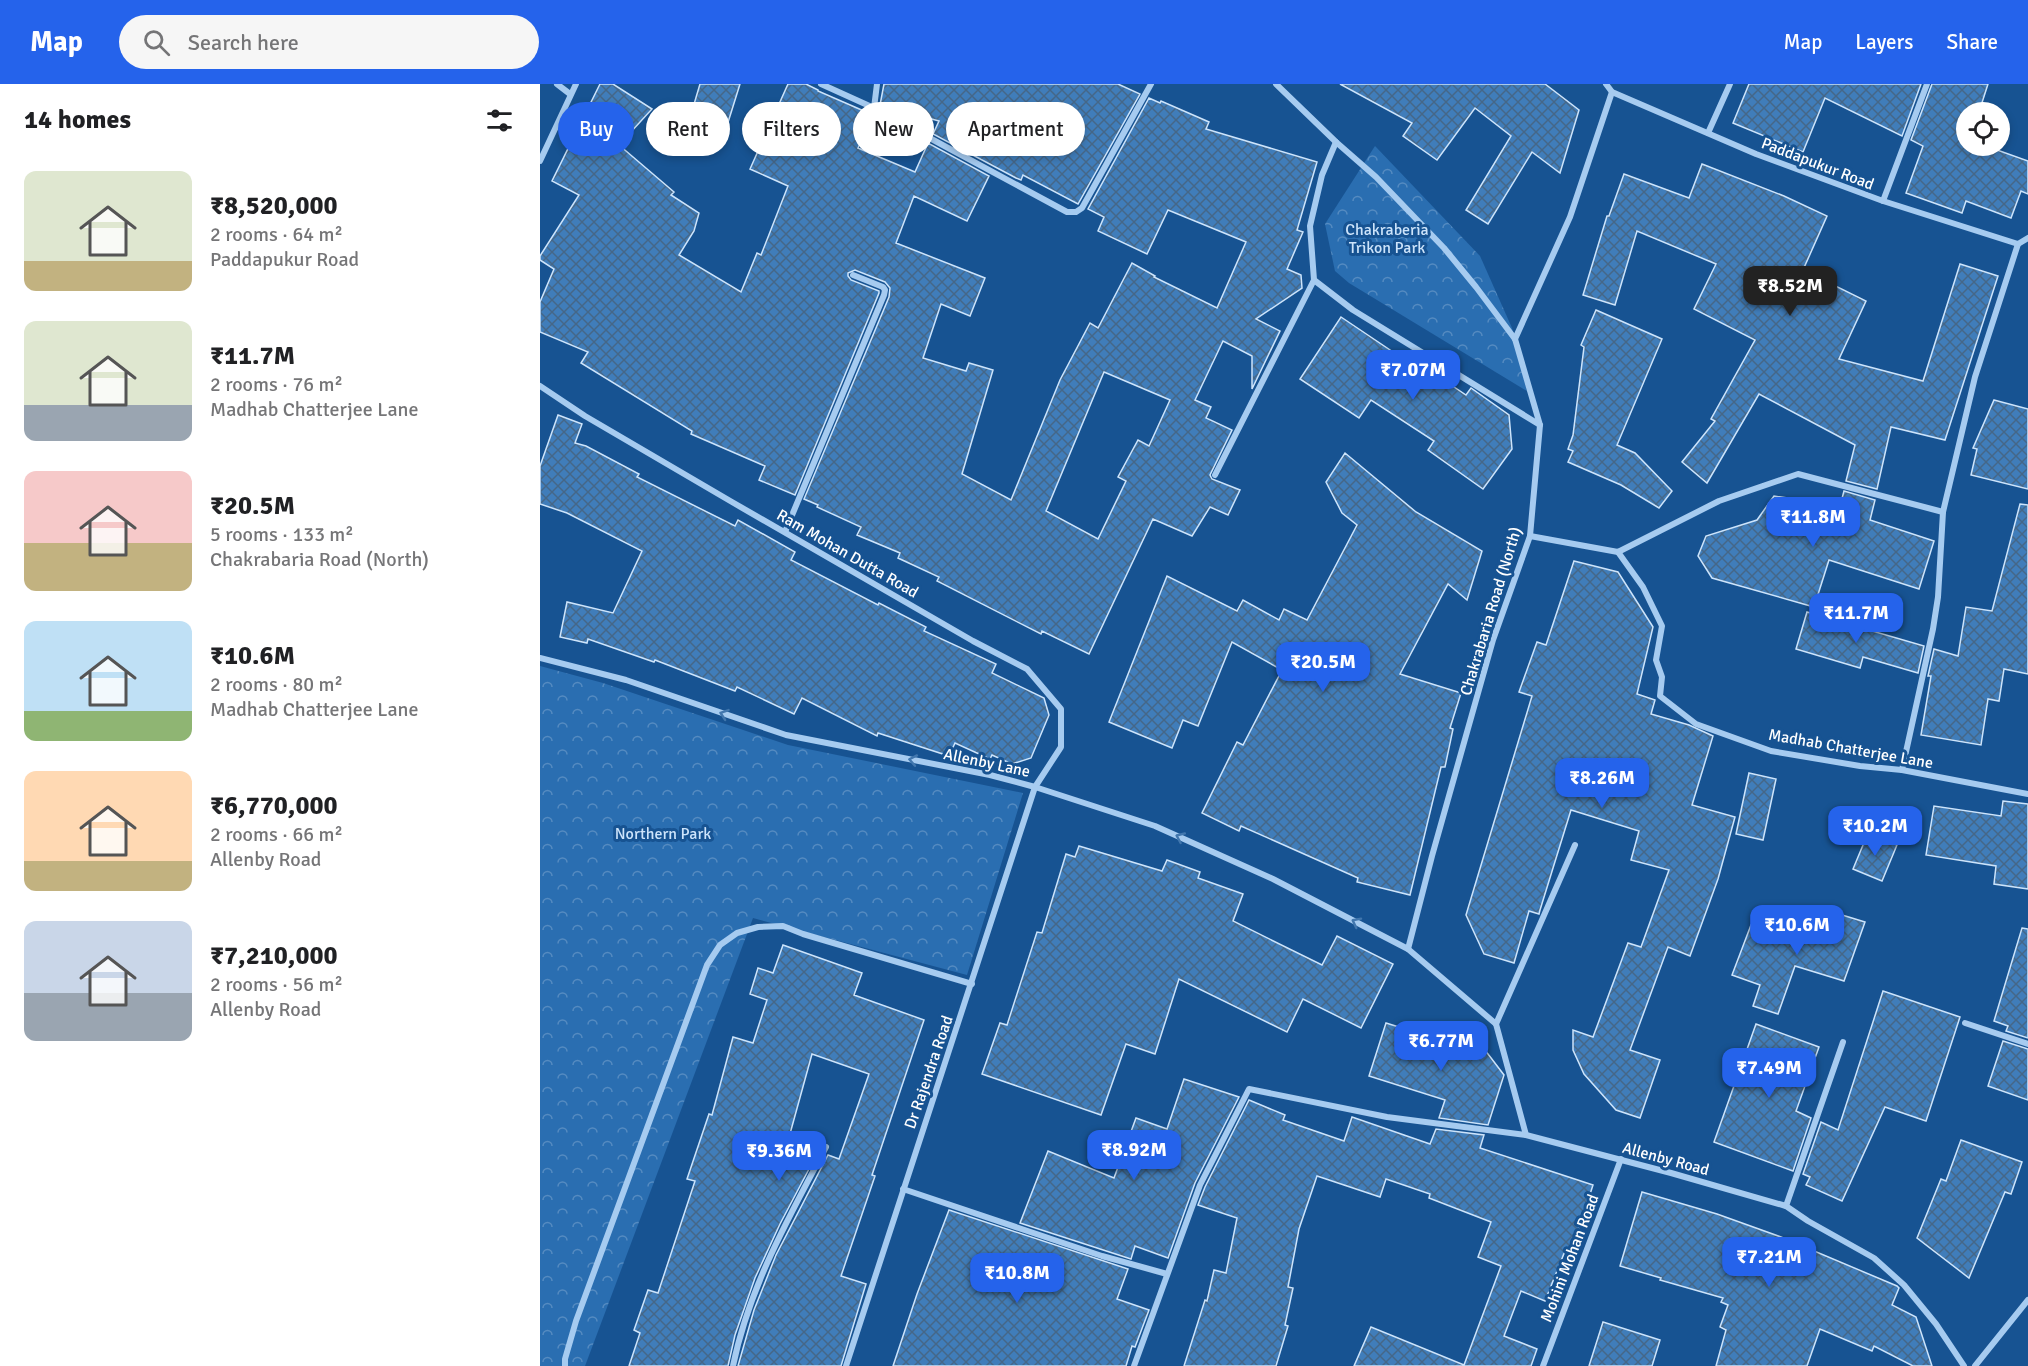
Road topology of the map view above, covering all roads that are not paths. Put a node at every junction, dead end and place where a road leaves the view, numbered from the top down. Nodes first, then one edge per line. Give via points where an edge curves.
1 (557, 84) edge
2 (576, 84) edge
3 (821, 84) edge
4 (878, 84) edge
5 (1150, 84) edge
6 (1276, 84) edge
7 (1606, 84) edge
8 (1730, 84) edge
9 (1927, 84) edge
10 (1612, 92) junction
11 (570, 94) junction
12 (861, 102) edge
13 (875, 102) edge
14 (1708, 133) junction
15 (934, 140) edge
16 (1336, 142) junction
17 (540, 161) edge
18 (1882, 201) junction
19 (2028, 238) edge
20 (2018, 244) junction
21 (853, 275) dead end
22 (1314, 280) junction
23 (1515, 339) junction
24 (540, 386) edge
25 (1540, 425) junction
26 (1215, 475) dead end
27 (1943, 512) junction
28 (785, 532) junction
29 (1530, 536) junction
30 (1618, 552) junction
31 (540, 658) edge
32 (1902, 770) junction
33 (1035, 787) junction
34 (2028, 794) edge
35 (1575, 845) dead end
36 (1408, 949) junction
37 (972, 984) junction
38 (1965, 1023) dead end
39 (1496, 1024) junction
40 (1843, 1042) dead end
41 (2028, 1044) edge
42 (1526, 1135) junction
43 (826, 1147) dead end
44 (1621, 1159) junction
45 (903, 1189) junction
46 (1786, 1206) junction
47 (1167, 1274) junction
48 (2028, 1300) edge
49 (566, 1366) edge
50 (733, 1366) edge
51 (846, 1366) edge
52 (1134, 1366) edge
53 (1543, 1366) edge
54 (1964, 1366) edge
55 (1975, 1366) edge

1 - 11 street
2 - 11 street
3 - 12 street
4 - 13 street
5 - 15 street via 1082,208 1076,212 1067,212
6 - 16 street, Chakrabaria Road (North)
7 - 10 street
8 - 14 street
9 - 18 street
10 - 14 street, Paddapukur Road
10 - 23 street via 1570,217
11 - 17 street
14 - 18 street, Paddapukur Road
16 - 22 street via 1322,175 1310,226
16 - 23 street, Chakrabaria Road (North) via 1376,177 1444,248
18 - 20 street, Paddapukur Road
19 - 20 street
20 - 27 street via 1975,377
21 - 28 street via 883,287 884,295
22 - 25 street via 1353,310
22 - 26 street
23 - 25 street, Chakrabaria Road (North)
24 - 28 street, Ram Mohan Dutta Road
25 - 29 street, Chakrabaria Road (North)
27 - 30 street via 1798,474 1719,501
27 - 32 street via 1933,629
28 - 33 street, Ram Mohan Dutta Road via 1027,669 1061,709 1061,747
29 - 30 street
29 - 36 street, Chakrabaria Road (North) via 1493,640
30 - 32 street, Madhab Chatterjee Lane via 1643,587 1662,626 1656,660 1662,677 1660,696 1696,724 1772,751
33 -> 31 street, Allenby Lane via 786,735 626,680
32 - 34 street, Madhab Chatterjee Lane
36 -> 33 street, Allenby Lane via 1273,879 1155,826
33 - 37 street, Dr Rajendra Road
35 - 39 street
36 - 39 street
37 - 45 street, Dr Rajendra Road
37 - 49 street via 783,926 737,933 720,945 707,965 584,1298
38 - 41 street
39 - 42 street
40 - 46 street
42 - 44 street, Allenby Road
42 - 47 street, Allenby Road via 1387,1117 1250,1089 1200,1185
43 - 50 street via 758,1282
44 - 46 street, Allenby Road
44 - 53 street, Mohini Mohan Road
45 - 47 street
45 - 51 street, Dr Rajendra Road
46 - 54 street, Allenby Road via 1874,1258 1904,1285
47 - 52 street
48 - 55 street

